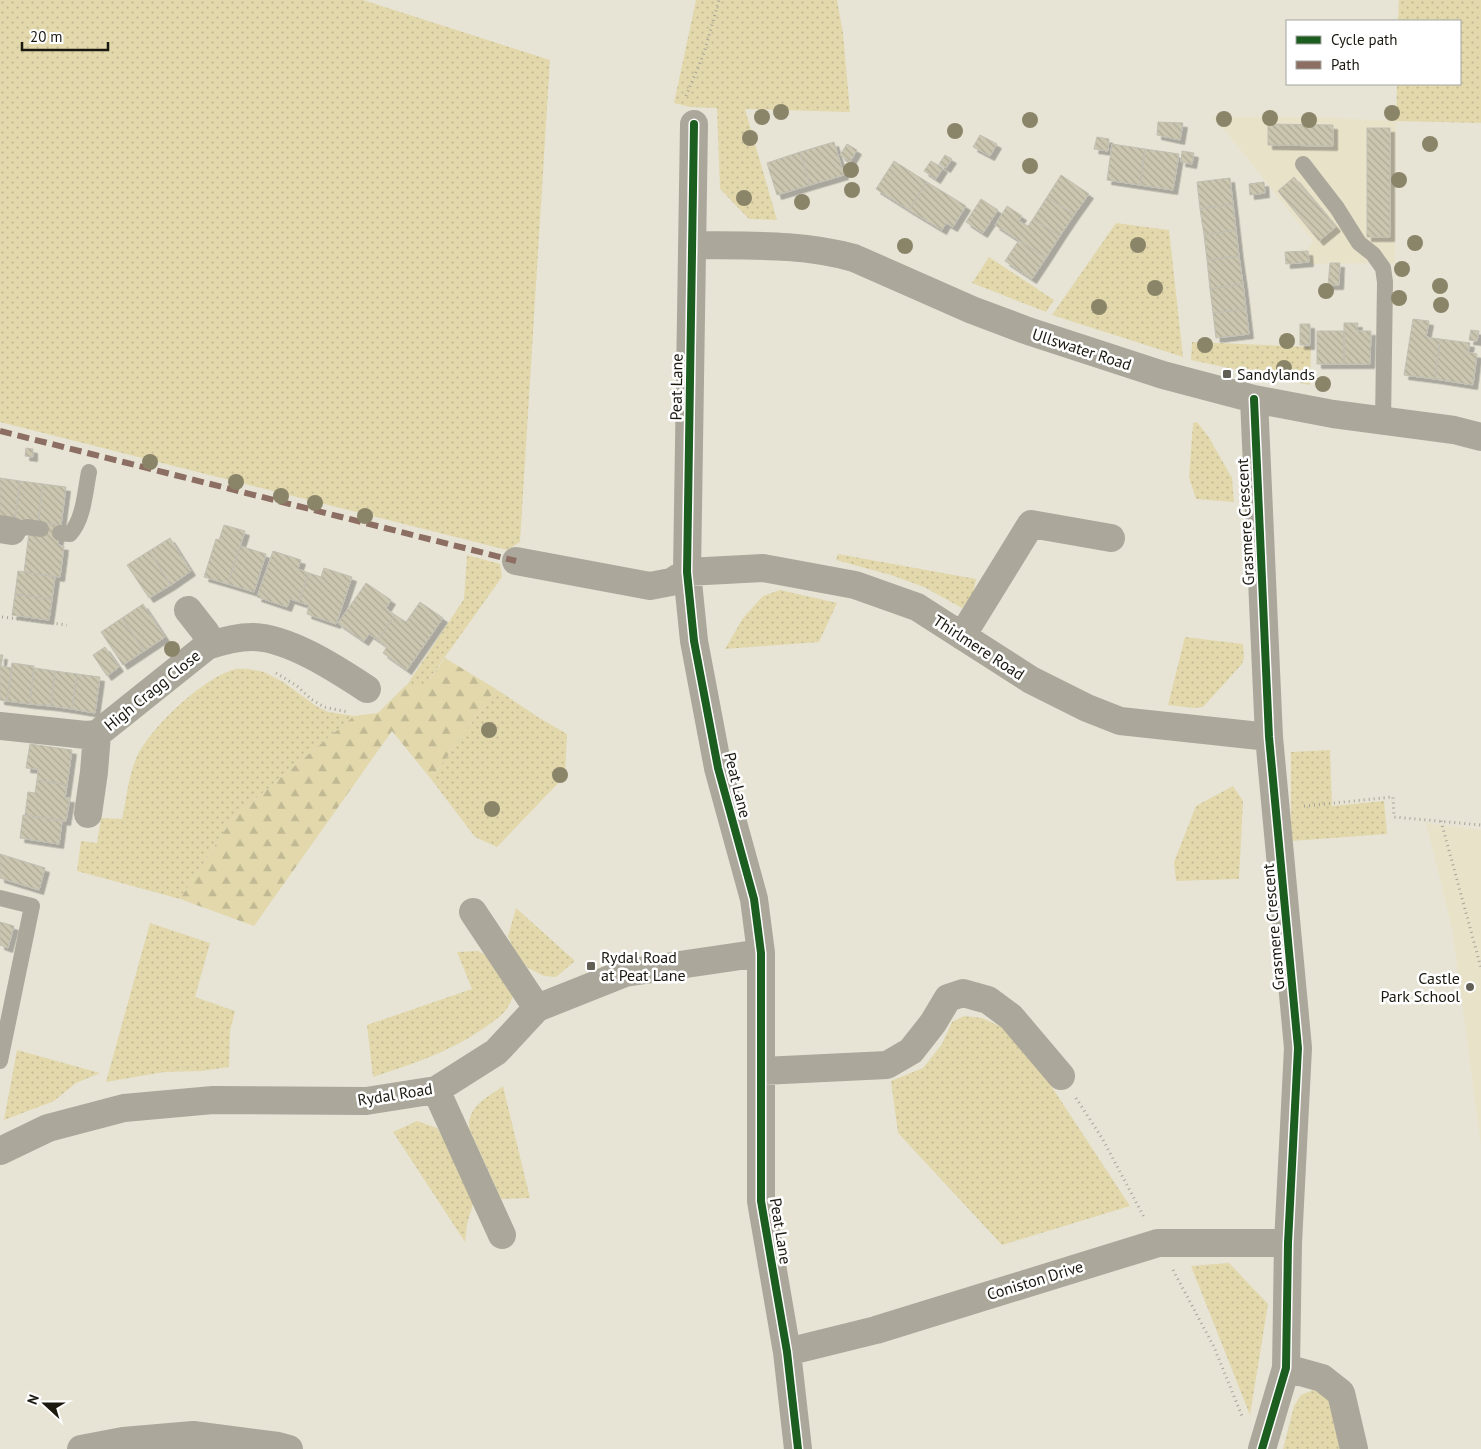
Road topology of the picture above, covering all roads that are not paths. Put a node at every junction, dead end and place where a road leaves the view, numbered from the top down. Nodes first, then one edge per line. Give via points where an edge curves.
1 (694, 124) road end
2 (1302, 164) dead end
3 (692, 245) junction
4 (1254, 399) junction
5 (1383, 422) junction
6 (1481, 437) edge
7 (89, 472) dead end
8 (41, 528) dead end
9 (6, 530) edge
10 (60, 533) dead end
11 (1111, 538) dead end
12 (516, 561) dead end
13 (687, 572) junction
14 (188, 610) dead end
15 (962, 636) junction
16 (208, 646) junction
17 (367, 689) dead end
18 (0, 726) edge
19 (97, 734) junction
20 (1269, 737) junction
21 (88, 814) dead end
22 (0, 898) edge
23 (473, 912) dead end
24 (761, 953) junction
25 (537, 1008) junction
26 (0, 1062) edge
27 (762, 1071) junction
28 (1062, 1076) dead end
29 (436, 1090) junction
30 (0, 1151) edge
31 (502, 1235) dead end
32 (1288, 1243) junction
33 (787, 1352) junction
34 (1286, 1368) junction
35 (81, 1449) edge
36 (289, 1449) edge
37 (798, 1449) edge
38 (1262, 1449) edge
39 (1354, 1449) edge

1 - 3 street, Peat Lane
2 - 5 lane via 1337,208 1359,243 1383,268
3 - 4 street, Ullswater Road via 788,246 834,252 1028,331 1163,375
3 - 13 street, Peat Lane
4 - 5 street, Ullswater Road
4 - 20 street, Grasmere Crescent
5 - 6 street, Ullswater Road via 1454,430
7 - 10 lane via 79,520 70,534
8 - 9 lane
11 - 15 street via 1031,524
12 - 13 street via 650,586 671,582
13 - 15 street, Thirlmere Road via 763,568 855,585 917,606
13 - 24 street, Peat Lane via 694,641 718,768 754,899
14 - 16 street, High Cragg Close via 206,633
15 - 20 street, Thirlmere Road via 1031,680 1120,721
16 - 17 street, High Cragg Close via 228,639 254,637 271,640 338,670
16 - 19 street, High Cragg Close
18 - 19 street, High Cragg Close
19 - 21 street, High Cragg Close
20 - 32 street, Grasmere Crescent via 1298,1048
22 - 26 lane via 32,906
23 - 25 street
24 - 25 street, Rydal Road via 625,973
24 - 27 street, Peat Lane
25 - 29 street, Rydal Road via 496,1052
27 - 28 street via 887,1065 911,1051 948,998 963,993 988,1000 1011,1017
27 - 33 street, Peat Lane via 761,1201
29 - 30 street, Rydal Road via 366,1101 213,1100 124,1108 48,1128
29 - 31 street
32 - 33 street, Coniston Drive via 1158,1242 876,1330
32 - 34 street, Grasmere Crescent
33 - 37 street, Peat Lane
34 - 38 street, Grasmere Crescent
34 - 39 street via 1322,1378 1341,1393
35 - 36 street via 123,1441 193,1435

